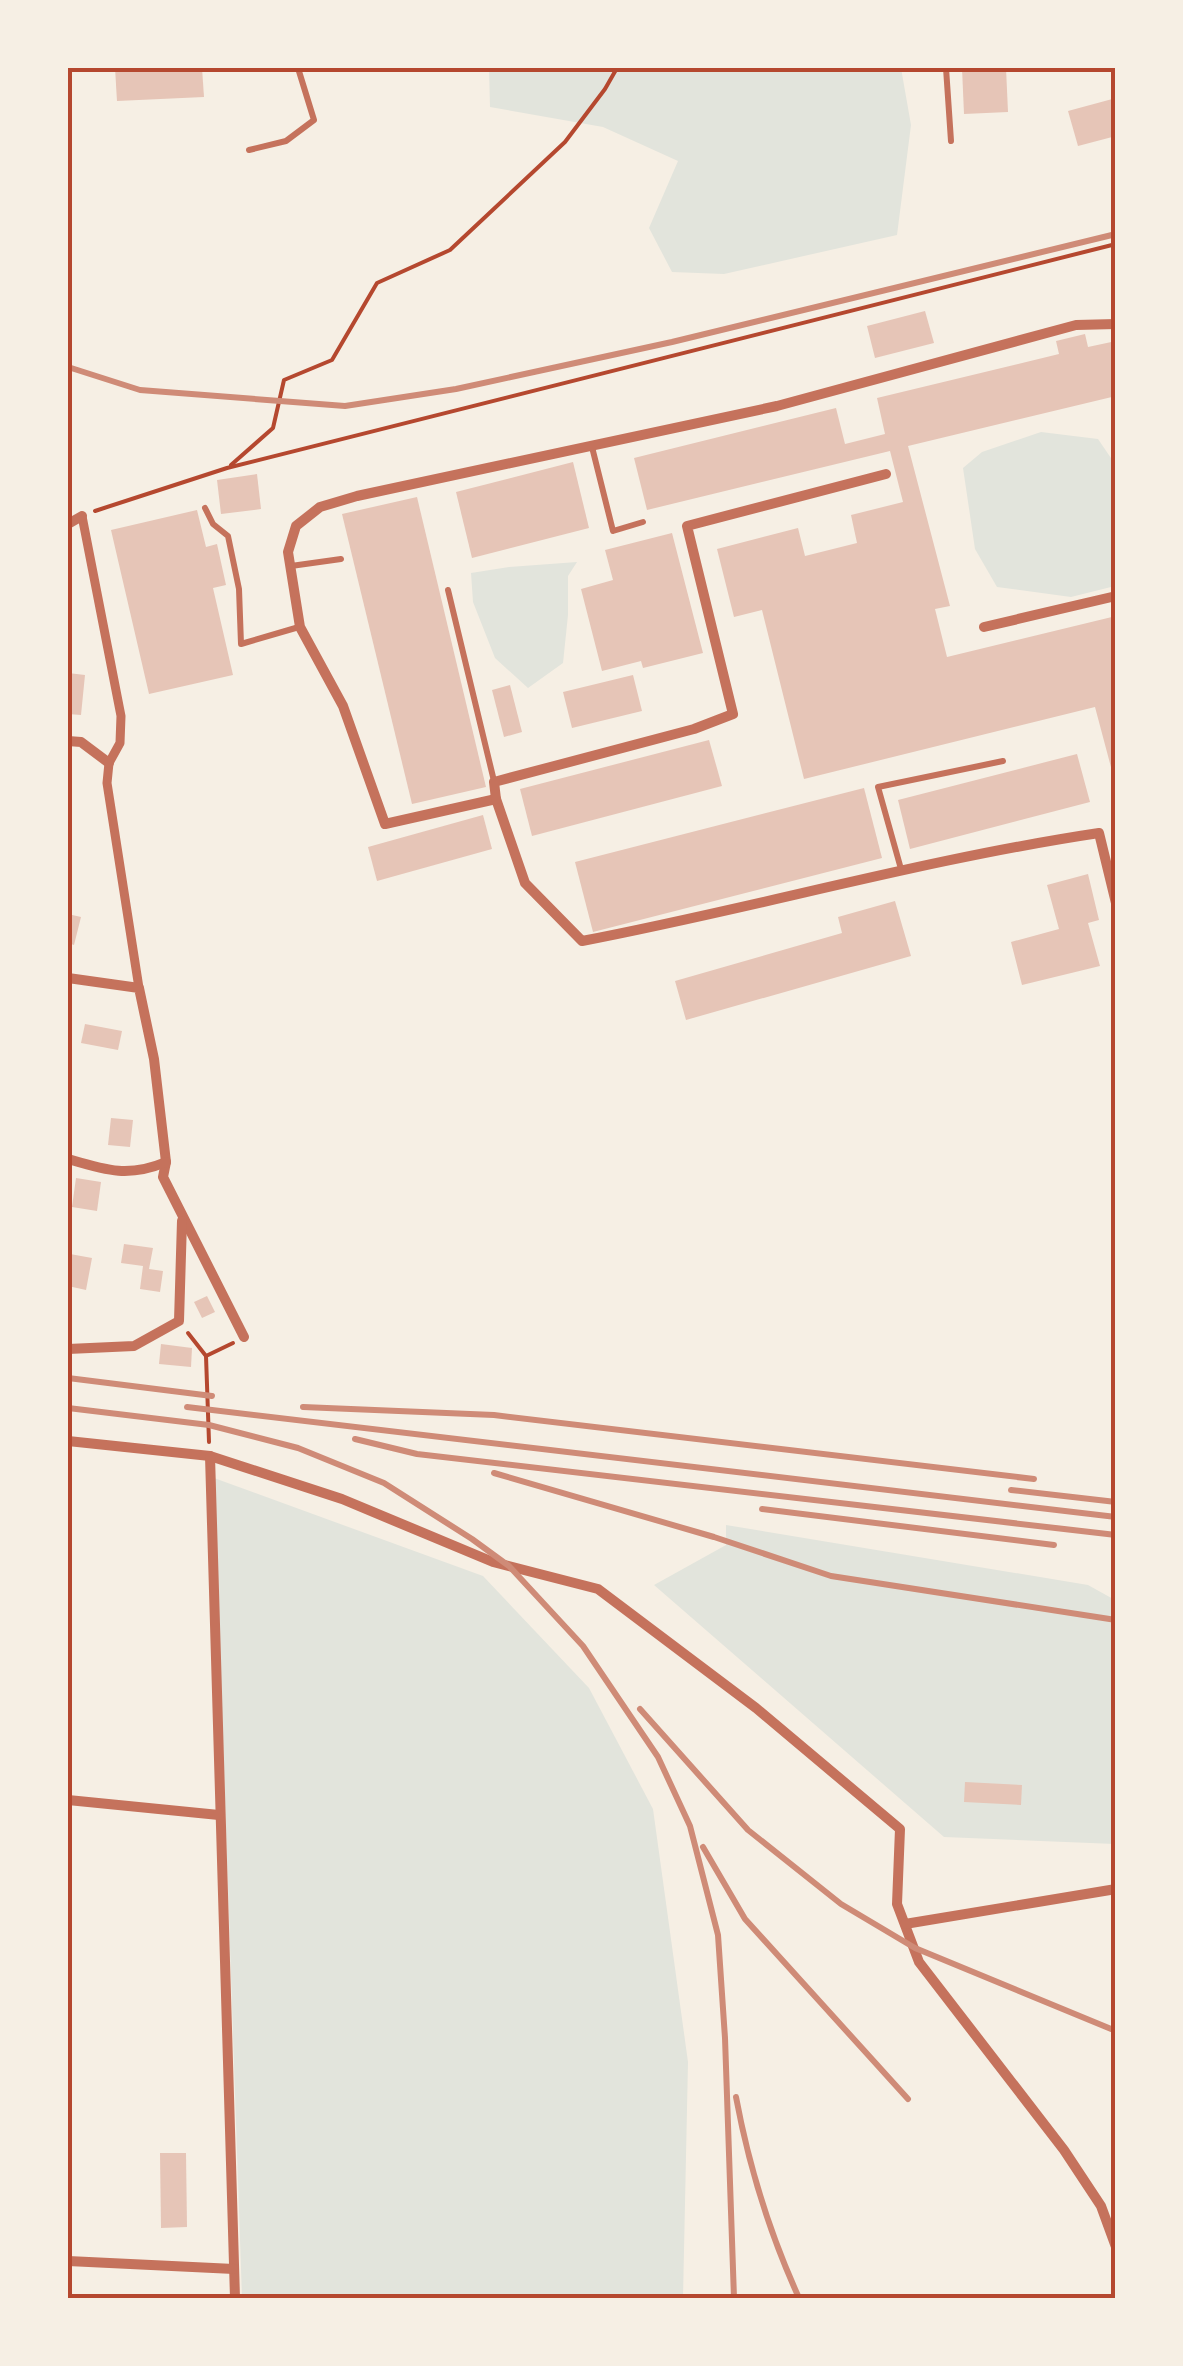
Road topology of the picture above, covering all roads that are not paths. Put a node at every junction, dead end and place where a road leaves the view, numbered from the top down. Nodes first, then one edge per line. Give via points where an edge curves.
1 (298, 68) edge
2 (946, 68) edge
3 (951, 141) dead end
4 (250, 150) dead end
5 (1116, 324) edge
6 (592, 447) junction
7 (886, 474) dead end
8 (206, 508) dead end
9 (82, 516) joint
10 (643, 522) dead end
11 (68, 524) edge
12 (341, 559) dead end
13 (290, 566) junction
14 (448, 590) dead end
15 (1116, 596) edge
16 (300, 627) junction
17 (984, 627) dead end
18 (68, 741) edge
19 (1003, 761) dead end
20 (108, 763) junction
21 (494, 782) junction
22 (496, 799) junction
23 (900, 869) junction
24 (1116, 904) edge
25 (68, 978) edge
26 (139, 988) junction
27 (68, 1159) edge
28 (166, 1162) junction
29 (182, 1216) junction
30 (244, 1337) road end
31 (68, 1348) edge
32 (68, 1441) edge
33 (210, 1456) junction
34 (68, 1800) edge
35 (219, 1816) junction
36 (1116, 1889) edge
37 (905, 1924) junction
38 (1116, 2246) edge
39 (68, 2260) edge
40 (234, 2269) junction
41 (234, 2298) edge

1 - 4 lane via 314,120 286,141
2 - 3 lane
5 - 6 street via 1076,325 777,406
6 - 10 lane via 613,531
6 - 13 street via 320,507 296,526
7 - 21 street via 687,526 733,714
8 - 16 lane via 228,536 242,644
9 - 11 street
9 - 20 street via 121,716 120,743
12 - 13 lane
13 - 16 street
14 - 21 lane
15 - 17 street
16 - 22 street via 343,706 385,824
18 - 20 street via 81,742
19 - 23 lane via 878,787
20 - 26 street
21 - 22 street
22 - 23 street via 525,883 582,941
23 - 24 street via 1099,833
25 - 26 street
26 - 28 street
27 - 28 street via 124,1173
28 - 29 street via 163,1177
29 - 30 street
29 - 31 street via 179,1321 134,1346
32 - 33 street
33 - 35 street
33 - 37 street via 342,1499 493,1562 598,1589 756,1708 900,1829 897,1904
34 - 35 street
35 - 40 street
36 - 37 street
37 - 38 street via 920,1962 1064,2150
39 - 40 street
40 - 41 street

